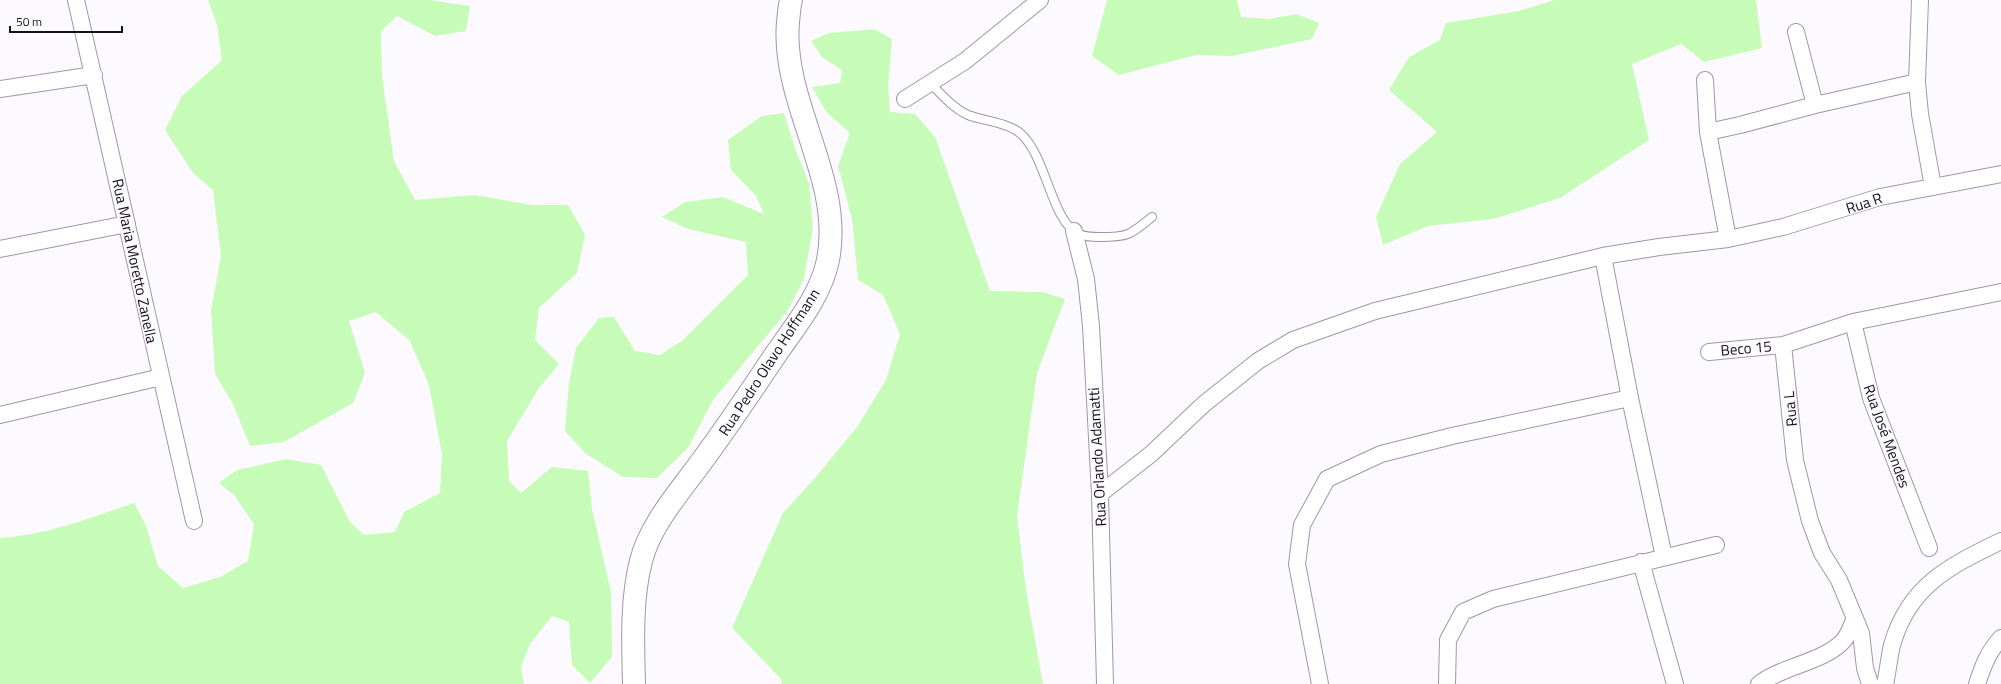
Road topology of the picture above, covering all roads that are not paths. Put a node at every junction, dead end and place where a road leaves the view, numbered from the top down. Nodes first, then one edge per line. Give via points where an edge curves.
1 (76, 0) edge
2 (791, 0) edge
3 (1040, 0) edge
4 (1920, 0) edge
5 (1796, 32) dead end
6 (94, 75) junction
7 (1705, 80) dead end
8 (1918, 82) junction
9 (931, 84) junction
10 (0, 90) edge
11 (905, 99) dead end
12 (1815, 105) junction
13 (1708, 132) junction
14 (2001, 174) edge
15 (1933, 187) junction
16 (1152, 217) dead end
17 (127, 224) junction
18 (1074, 231) junction
19 (1728, 239) junction
20 (0, 249) edge
21 (1603, 256) junction
22 (2001, 292) edge
23 (1853, 322) junction
24 (1783, 345) junction
25 (1709, 352) dead end
26 (161, 376) junction
27 (1630, 398) junction
28 (0, 415) edge
29 (1100, 494) junction
30 (194, 521) dead end
31 (2001, 541) edge
32 (1716, 545) dead end
33 (1929, 548) dead end
34 (1664, 558) junction
35 (1641, 562) junction
36 (1855, 618) junction
37 (2001, 638) edge
38 (1763, 681) edge
39 (634, 684) edge
40 (1105, 684) edge
41 (1320, 684) edge
42 (1447, 684) edge
43 (1675, 684) edge
44 (1870, 684) edge
45 (1885, 684) edge
46 (1977, 684) edge

1 - 6 street, Rua Maria Moretto Zanella
2 - 39 street, Rua Pedro Olavo Hoffmann via 787,34 789,66 830,212 829,259 824,277 806,310 647,543 637,588
3 - 9 street via 998,35
4 - 8 street
5 - 12 street
6 - 10 street
6 - 17 street, Rua Maria Moretto Zanella
7 - 13 street
8 - 12 street
8 - 15 street via 1920,114
9 - 11 street
9 - 18 lane, Rua Orlando Adamatti via 947,101 968,114 1019,132 1032,146 1058,209 1066,224
12 - 13 street via 1740,126
13 - 19 street
14 - 15 street, Rua R
15 - 19 street, Rua R via 1880,197 1783,227
16 - 18 lane via 1131,234 1122,236 1091,237
17 - 20 street
17 - 26 street, Rua Maria Moretto Zanella
18 - 29 street, Rua Orlando Adamatti via 1086,279 1091,326
19 - 21 street, Rua R
21 - 27 street
21 - 29 street, Rua R via 1375,311 1293,340 1258,361 1210,399 1151,454
22 - 23 street
23 - 24 street
23 - 33 street, Rua José Mendes via 1871,398
24 - 25 street, Beco 15
24 - 36 street, Rua L via 1795,460 1810,521 1822,553 1839,580
26 - 28 street
26 - 30 street, Rua Maria Moretto Zanella
27 - 34 street
27 - 41 street via 1381,454 1327,479 1302,525 1297,564
29 - 40 street, Rua Orlando Adamatti
31 - 45 street via 1937,575 1922,590 1904,614 1892,644
32 - 34 street
34 - 35 street
35 - 42 street via 1493,599 1462,612 1448,640
35 - 43 street
36 - 38 street via 1844,640 1826,653
36 - 44 street, Rua L via 1861,632 1865,668
37 - 46 street via 1985,660

